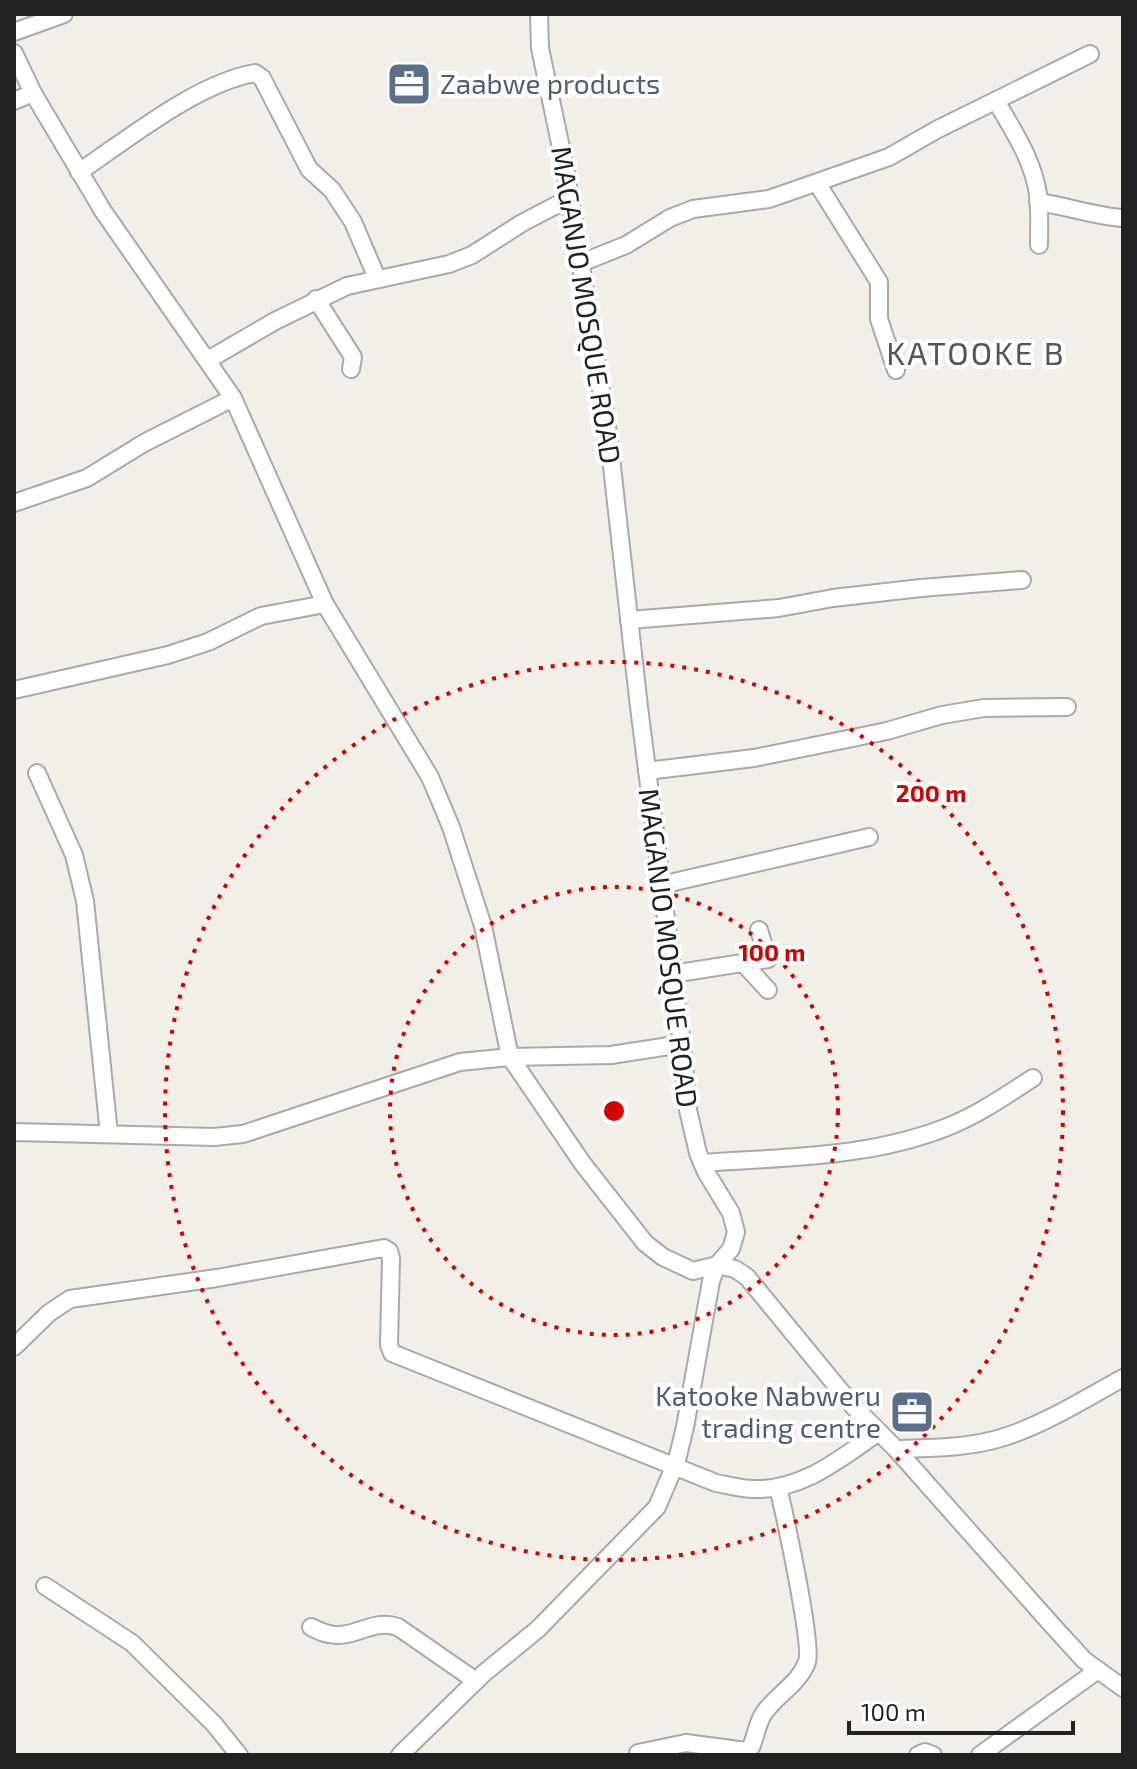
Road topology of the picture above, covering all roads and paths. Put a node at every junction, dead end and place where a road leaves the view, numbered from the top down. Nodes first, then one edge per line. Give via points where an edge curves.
1 (64, 14) edge
2 (539, 14) edge
3 (14, 32) edge
4 (14, 53) edge
5 (1090, 54) dead end
6 (33, 93) junction
7 (14, 101) edge
8 (996, 101) junction
9 (79, 172) junction
10 (817, 183) junction
11 (570, 198) junction
12 (1038, 202) junction
13 (1123, 218) edge
14 (1039, 245) dead end
15 (581, 263) junction
16 (377, 278) junction
17 (316, 299) junction
18 (208, 360) junction
19 (351, 369) dead end
20 (896, 370) dead end
21 (233, 398) junction
22 (14, 503) edge
23 (1022, 580) dead end
24 (325, 604) junction
25 (629, 620) junction
26 (14, 690) edge
27 (1067, 707) dead end
28 (647, 771) junction
29 (37, 773) dead end
30 (869, 837) dead end
31 (661, 885) junction
32 (759, 930) dead end
33 (745, 965) junction
34 (672, 974) junction
35 (768, 990) dead end
36 (682, 1044) junction
37 (510, 1057) junction
38 (1033, 1078) dead end
39 (14, 1132) edge
40 (109, 1134) junction
41 (702, 1163) junction
42 (717, 1265) junction
43 (14, 1347) edge
44 (1123, 1378) edge
45 (879, 1432) junction
46 (896, 1449) junction
47 (675, 1465) junction
48 (778, 1487) junction
49 (45, 1586) dead end
50 (311, 1627) dead end
51 (1098, 1670) junction
52 (476, 1681) junction
53 (1123, 1688) edge
54 (638, 1753) dead end
55 (239, 1755) edge
56 (400, 1755) edge
57 (918, 1755) edge
58 (933, 1755) edge
59 (980, 1755) edge

1 - 3 street
2 - 11 street, MAGANJO MOSQUE ROAD via 540,48
4 - 6 street
5 - 8 street
6 - 7 street
6 - 9 street
8 - 10 street via 889,157
8 - 12 street via 1030,163
9 - 16 street via 177,106 255,73 309,169 332,190 353,222
9 - 18 street
10 - 15 street via 769,199 693,209
10 - 20 street via 879,282 879,319
11 - 15 street, MAGANJO MOSQUE ROAD
11 - 16 street via 449,264
12 - 13 street
12 - 14 street
15 - 25 street, MAGANJO MOSQUE ROAD via 609,440
16 - 17 street
17 - 18 street
17 - 19 street via 353,357
18 - 21 street
21 - 22 street via 87,478
21 - 24 street
23 - 25 street
24 - 26 street via 261,616 168,655
24 - 37 street via 441,802 483,926
25 - 28 street, MAGANJO MOSQUE ROAD
27 - 28 street via 984,708 754,758
28 - 31 street, MAGANJO MOSQUE ROAD
29 - 40 street via 74,855 85,901
30 - 31 street
31 - 34 street, MAGANJO MOSQUE ROAD
32 - 33 street via 768,959
33 - 34 street
33 - 35 street
34 - 36 street, MAGANJO MOSQUE ROAD
36 - 37 street via 611,1055
36 - 41 street, MAGANJO MOSQUE ROAD via 688,1110
37 - 40 street via 460,1062 243,1134
37 - 42 street via 645,1243 693,1271
38 - 41 street via 952,1125 886,1146
39 - 40 street
41 - 42 street, MAGANJO MOSQUE ROAD via 736,1232 731,1249
42 - 45 street via 747,1277
42 - 47 street, MAGANJO MOSQUE ROAD
43 - 47 street via 70,1299 384,1248 391,1258 392,1353
44 - 46 street via 1000,1438
45 - 46 street
45 - 48 street via 823,1471
46 - 51 street
47 - 48 street via 716,1483
47 - 52 street, MAGANJO MOSQUE ROAD via 648,1519 538,1629
48 - 54 street via 805,1630 808,1658 803,1670 765,1712 746,1751 686,1743
49 - 55 street via 132,1643
50 - 52 street via 339,1636 375,1624 398,1627
51 - 53 street
51 - 59 street
52 - 56 street, MAGANJO MOSQUE ROAD
57 - 58 street

